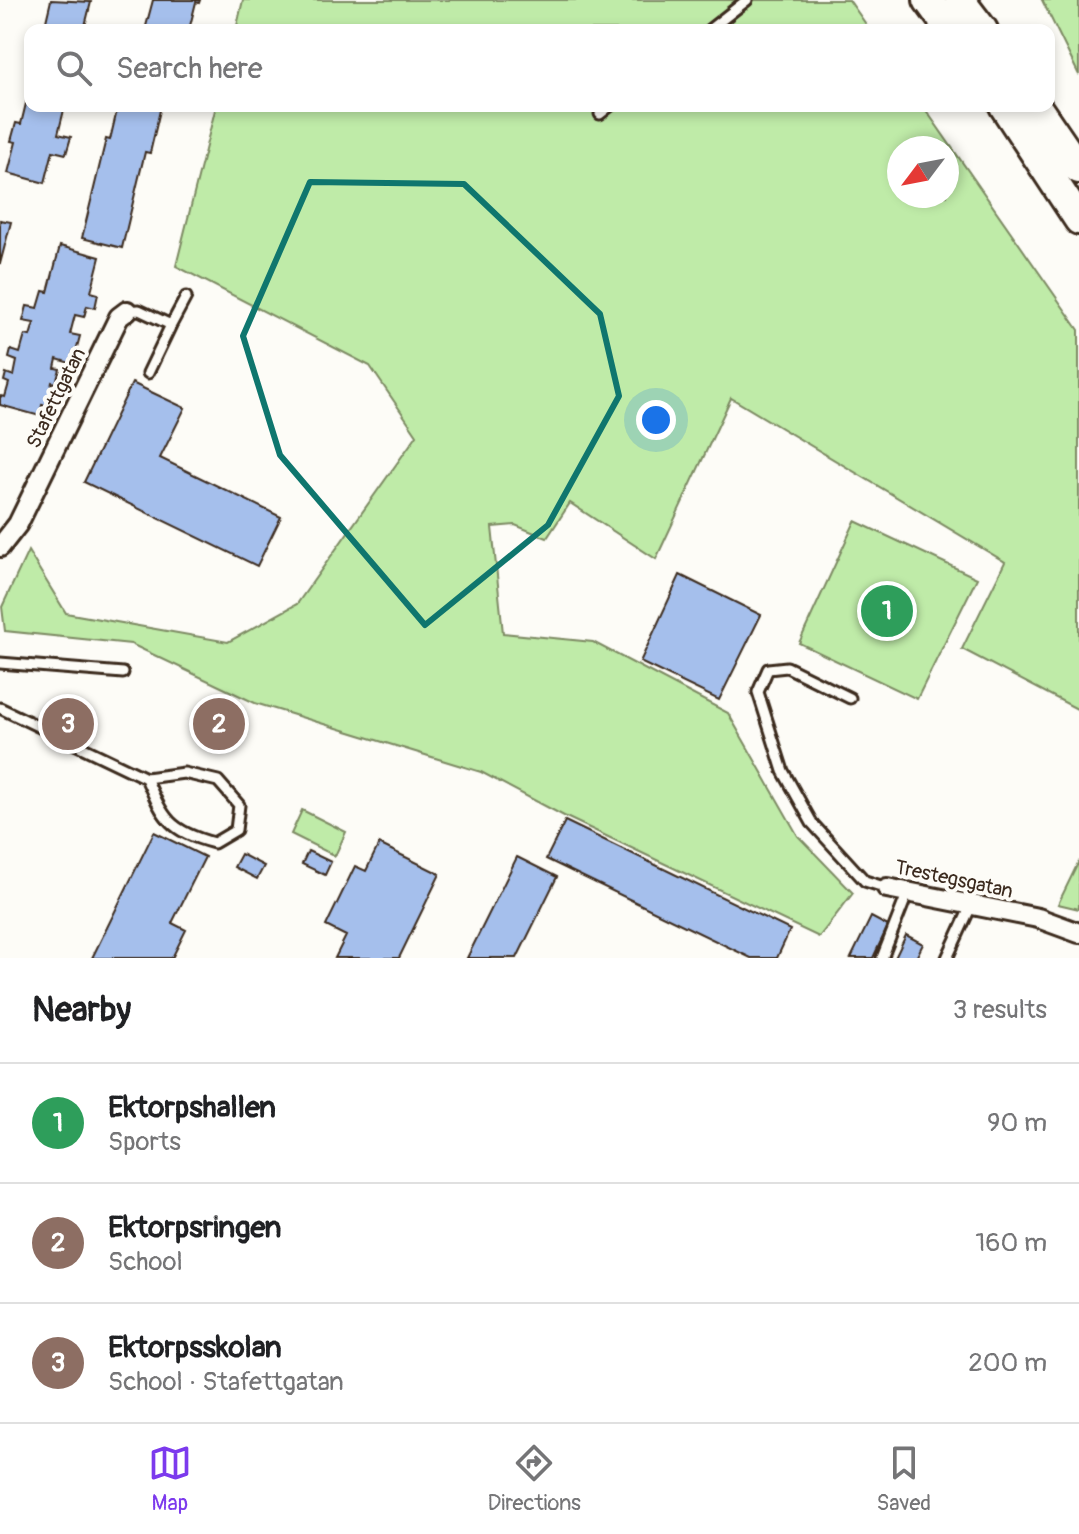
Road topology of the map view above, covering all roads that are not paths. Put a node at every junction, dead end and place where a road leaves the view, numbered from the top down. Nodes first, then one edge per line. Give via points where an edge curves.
1 (747, 0) edge
2 (928, 0) edge
3 (960, 0) edge
4 (717, 24) edge
5 (946, 24) edge
6 (978, 24) edge
7 (602, 112) edge
8 (1008, 112) edge
9 (1040, 112) edge
10 (600, 114) dead end
11 (1079, 169) edge
12 (1079, 220) edge
13 (186, 297) dead end
14 (127, 311) joint
15 (171, 325) junction
16 (148, 373) dead end
17 (0, 547) edge
18 (0, 663) edge
19 (123, 673) dead end
20 (850, 698) dead end
21 (0, 708) edge
22 (146, 778) junction
23 (887, 888) joint
24 (908, 892) junction
25 (971, 906) junction
26 (1079, 933) edge
27 (882, 958) edge
28 (947, 958) edge

1 - 4 lane
2 - 5 highway
3 - 6 highway
7 - 10 lane
8 - 12 highway
9 - 11 highway
13 - 15 lane
14 - 15 lane via 139,310
14 - 17 street, Stafettgatan via 119,317 18,524
15 - 16 lane
18 - 19 lane
20 - 23 lane, Trestegsgatan via 787,667 768,669 758,692 783,771 812,823 865,881
21 - 22 lane
22 - 22 lane via 161,812 185,835 214,843 236,830 239,805 218,781 184,773
23 - 24 street, Trestegsgatan
24 - 25 street, Trestegsgatan
24 - 27 lane
25 - 26 street, Trestegsgatan via 1038,918
25 - 28 lane

